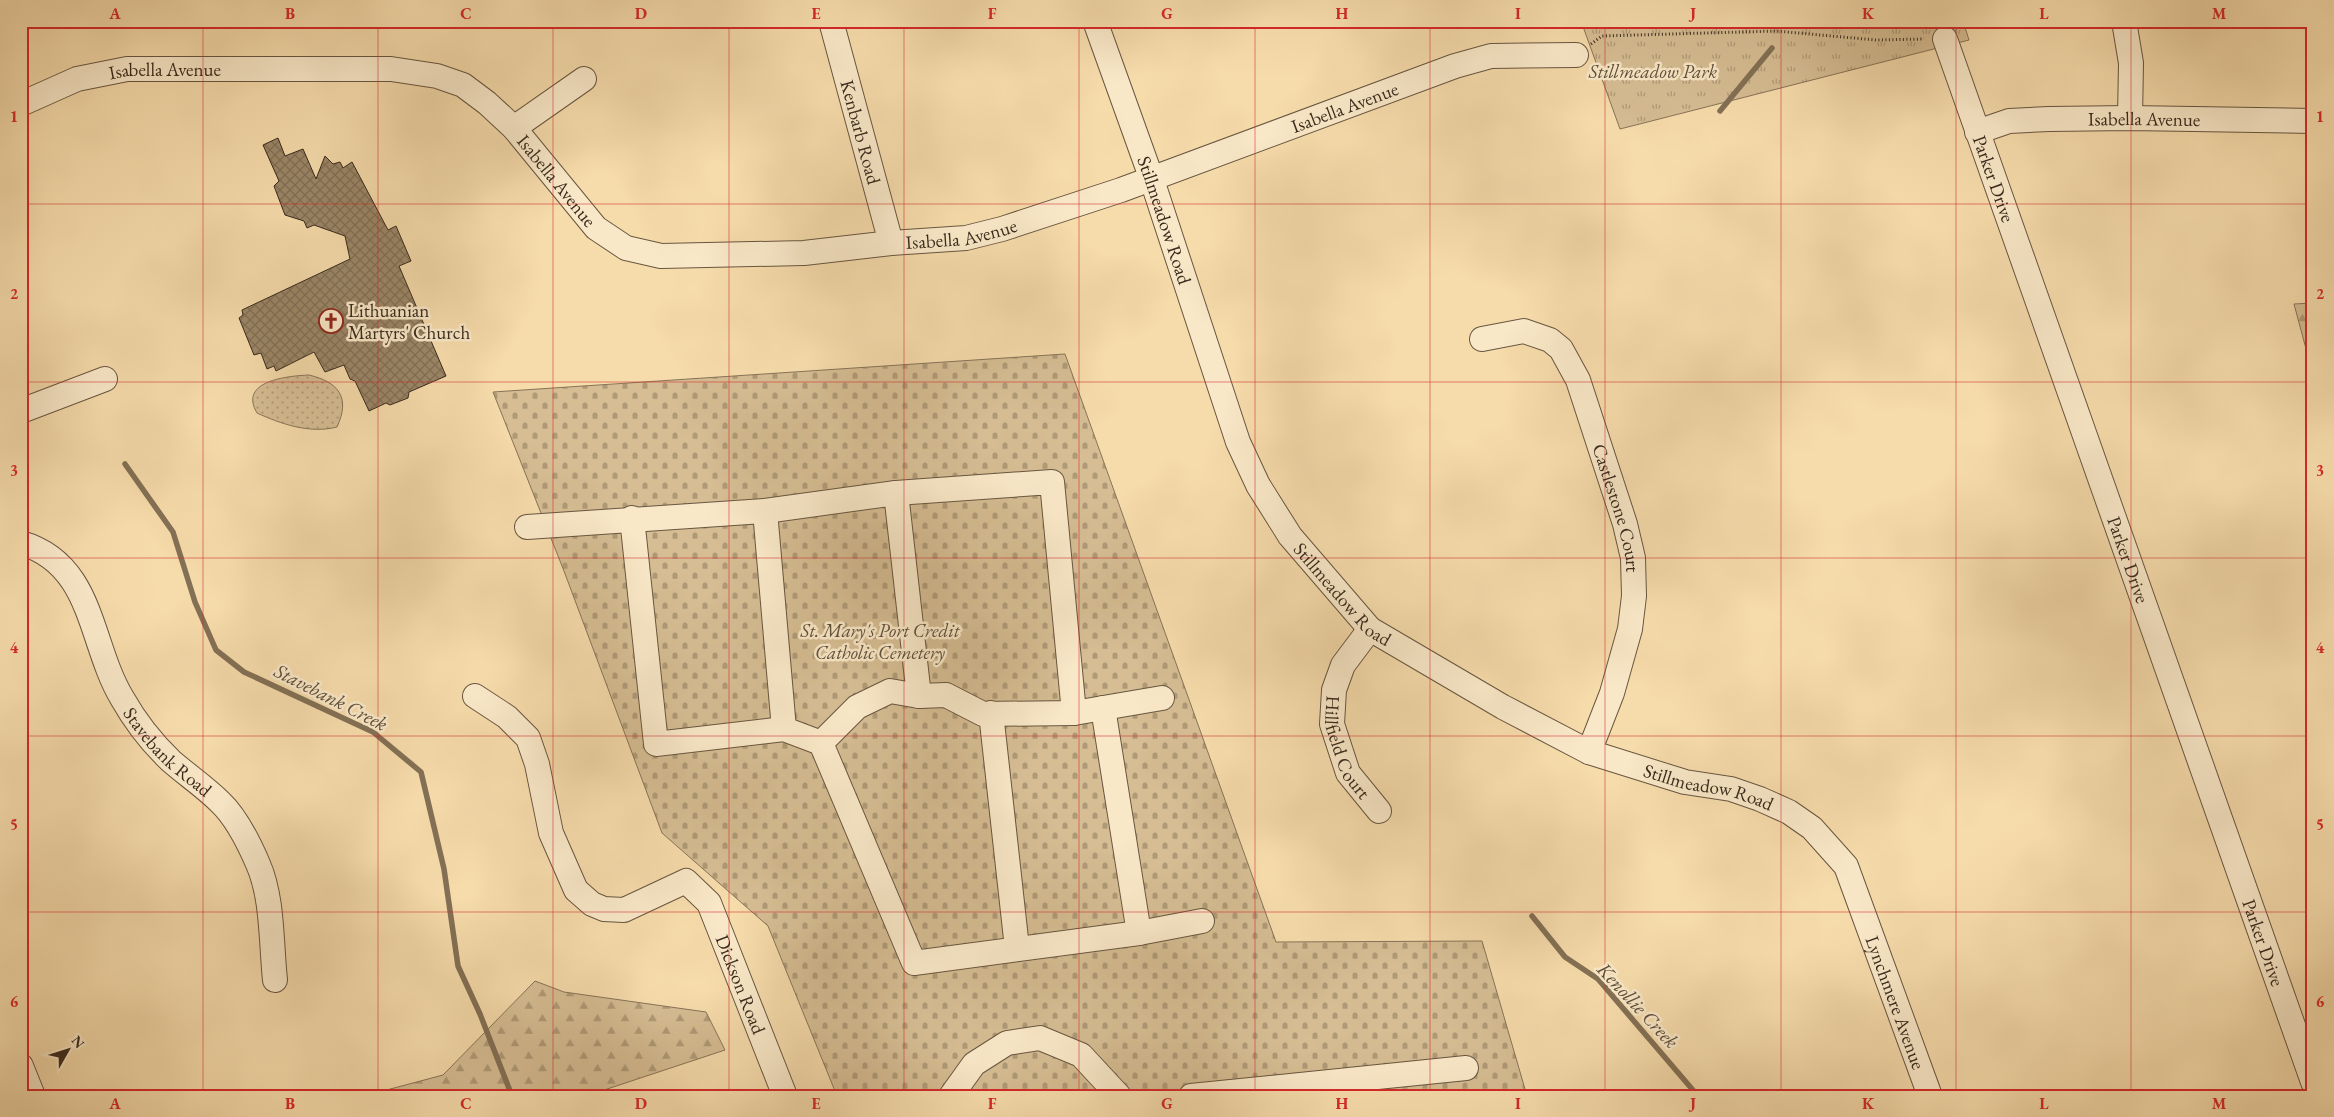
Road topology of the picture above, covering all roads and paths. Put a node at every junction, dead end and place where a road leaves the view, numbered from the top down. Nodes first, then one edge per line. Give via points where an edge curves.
1 (831, 21) edge
2 (1095, 21) edge
3 (2124, 21) edge
4 (1945, 39) joint
5 (1576, 55) joint
6 (584, 80) dead end
7 (21, 104) edge
8 (2130, 118) junction
9 (2313, 121) edge
10 (514, 128) junction
11 (1977, 132) junction
12 (1151, 177) junction
13 (890, 243) junction
14 (1482, 339) dead end
15 (105, 379) dead end
16 (21, 411) edge
17 (896, 494) junction
18 (765, 511) junction
19 (632, 518) junction
20 (527, 527) dead end
21 (21, 543) edge
22 (1370, 629) junction
23 (475, 696) dead end
24 (919, 696) junction
25 (1162, 698) dead end
26 (1103, 708) junction
27 (991, 713) junction
28 (1074, 713) junction
29 (784, 728) junction
30 (821, 744) junction
31 (1589, 752) junction
32 (1378, 811) dead end
33 (1862, 910) joint
34 (1202, 921) dead end
35 (1138, 934) junction
36 (1017, 948) junction
37 (275, 980) dead end
38 (21, 1066) edge
39 (1466, 1068) dead end
40 (2313, 1082) edge
41 (33, 1096) edge
42 (785, 1096) edge
43 (952, 1096) edge
44 (1119, 1096) edge
45 (1190, 1096) edge
46 (1930, 1096) edge

1 - 13 street, Kenbarb Road
2 - 12 street, Stillmeadow Road
3 - 8 street via 2130,63
4 - 5 path via 1876,40 1776,31 1602,36
4 - 11 street, Parker Drive
5 - 12 street, Isabella Avenue via 1491,56 1455,66
6 - 10 street
7 - 10 street, Isabella Avenue via 77,79 127,69 391,69 437,76 463,85
8 - 9 street, Isabella Avenue
8 - 11 street, Isabella Avenue via 2009,121
10 - 13 street, Isabella Avenue via 596,228 626,248 661,256 708,256 804,253
11 - 40 street, Parker Drive
12 - 13 street, Isabella Avenue via 1121,190 966,238
12 - 22 street, Stillmeadow Road via 1238,442 1258,486 1311,563
14 - 31 street, Castlestone Court via 1524,331 1550,340 1561,350 1578,380 1625,524 1633,558 1634,596 1630,628 1612,693
15 - 16 street
17 - 18 street
17 - 24 street
17 - 28 street via 1052,482
18 - 19 street
18 - 29 street
19 - 20 street
19 - 29 street via 656,744
21 - 37 street, Stavebank Road via 38,548 68,574 81,591 107,670 134,719 170,760 222,803 247,841 265,887
22 - 31 street, Stillmeadow Road
22 - 32 street, Hillfield Court via 1343,665 1334,690 1332,724 1348,773
23 - 42 street, Dickson Road via 507,717 528,738 537,764 550,833 576,890 586,900 604,909 624,910 686,881 709,903
24 - 27 street via 946,695 983,714
24 - 30 street via 890,691 857,707
25 - 26 street
26 - 28 street
26 - 35 street
27 - 28 street
27 - 36 street
29 - 30 street
30 - 36 street via 914,963
31 - 33 street, Stillmeadow Road via 1685,782 1731,789 1789,812 1812,828 1846,866
33 - 46 street, Lynchmere Avenue
34 - 35 street
35 - 36 street
38 - 41 street
39 - 45 street
43 - 44 street via 974,1064 1007,1043 1040,1038 1081,1055

